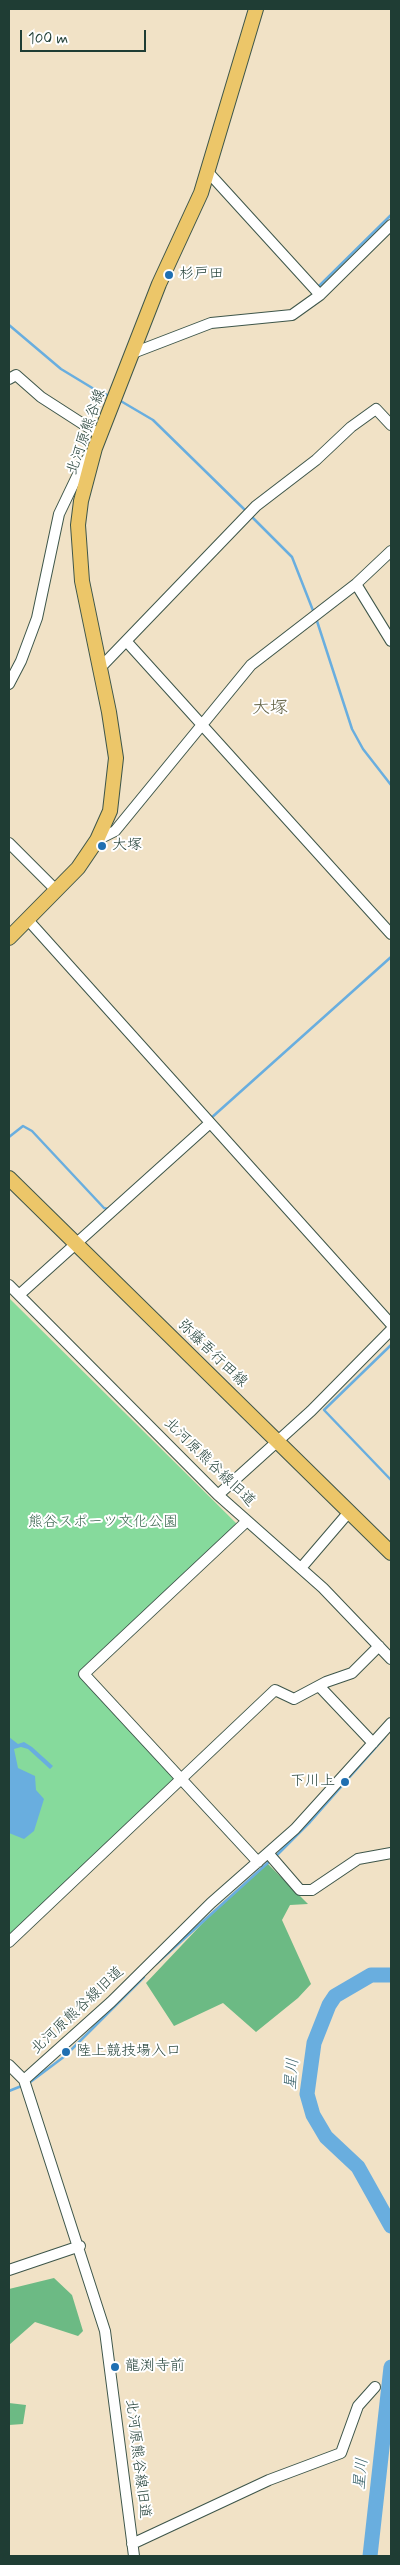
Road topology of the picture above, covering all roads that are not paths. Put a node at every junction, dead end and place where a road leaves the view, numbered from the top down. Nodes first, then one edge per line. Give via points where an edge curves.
1 (256, 9) edge
2 (208, 172) junction
3 (391, 225) edge
4 (320, 296) junction
5 (133, 353) junction
6 (9, 379) edge
7 (391, 425) edge
8 (97, 442) junction
9 (391, 551) edge
10 (356, 584) junction
11 (391, 641) edge
12 (127, 642) junction
13 (100, 668) junction
14 (9, 684) edge
15 (202, 724) junction
16 (97, 840) junction
17 (9, 843) edge
18 (56, 890) junction
19 (28, 920) junction
20 (391, 934) edge
21 (9, 938) edge
22 (210, 1123) junction
23 (9, 1178) edge
24 (76, 1244) junction
25 (9, 1285) edge
26 (19, 1296) junction
27 (391, 1324) edge
28 (391, 1330) edge
29 (279, 1442) junction
30 (218, 1495) junction
31 (349, 1512) junction
32 (247, 1521) junction
33 (391, 1553) edge
34 (301, 1568) junction
35 (380, 1646) junction
36 (391, 1659) edge
37 (319, 1686) junction
38 (391, 1722) edge
39 (373, 1743) junction
40 (181, 1780) junction
41 (268, 1853) junction
42 (391, 1853) edge
43 (258, 1862) junction
44 (9, 1942) edge
45 (9, 2065) edge
46 (24, 2080) junction
47 (80, 2246) junction
48 (9, 2270) edge
49 (375, 2387) dead end
50 (132, 2544) junction
51 (134, 2556) edge

1 - 2 main road, 北河原熊谷線
2 - 4 street
2 - 5 main road, 北河原熊谷線
3 - 4 street
4 - 5 street via 292,315 211,323
5 - 8 main road, 北河原熊谷線
6 - 8 street via 16,375
7 - 12 street via 376,408 351,427 316,460 256,506
8 - 13 main road, 北河原熊谷線 via 82,501 79,546 82,581
8 - 14 street via 59,514 37,618
9 - 10 street
10 - 11 street
10 - 15 street via 251,665
12 - 13 street
12 - 15 street
13 - 16 main road, 北河原熊谷線 via 116,758 110,811
15 - 16 street via 115,831
15 - 20 street
16 - 18 main road, 北河原熊谷線 via 78,868
17 - 18 street
18 - 19 main road, 北河原熊谷線
19 - 21 main road, 北河原熊谷線
19 - 22 street
22 - 24 street
22 - 27 street
23 - 24 main road, 弥藤吾行田線
24 - 26 street
24 - 29 main road, 弥藤吾行田線
25 - 26 street, 北河原熊谷線旧道
26 - 30 street, 北河原熊谷線旧道
28 - 29 street
29 - 30 street
29 - 31 main road, 弥藤吾行田線
30 - 32 street, 北河原熊谷線旧道
31 - 33 main road, 弥藤吾行田線
31 - 34 street
32 - 34 street, 北河原熊谷線旧道
32 - 40 street via 84,1674
34 - 35 street, 北河原熊谷線旧道
35 - 36 street, 北河原熊谷線旧道
35 - 37 street via 352,1673
37 - 39 street
37 - 40 street via 294,1699 276,1690
38 - 39 street, 北河原熊谷線旧道
39 - 41 street, 北河原熊谷線旧道 via 295,1829
40 - 43 street
40 - 44 street
41 - 42 street via 300,1890 312,1890 358,1859
41 - 43 street, 北河原熊谷線旧道
43 - 46 street, 北河原熊谷線旧道
45 - 46 street
46 - 47 street, 北河原熊谷線旧道
47 - 48 street
47 - 50 street, 北河原熊谷線旧道 via 105,2331
49 - 50 street via 358,2406 341,2452 269,2480
50 - 51 street, 北河原熊谷線旧道

